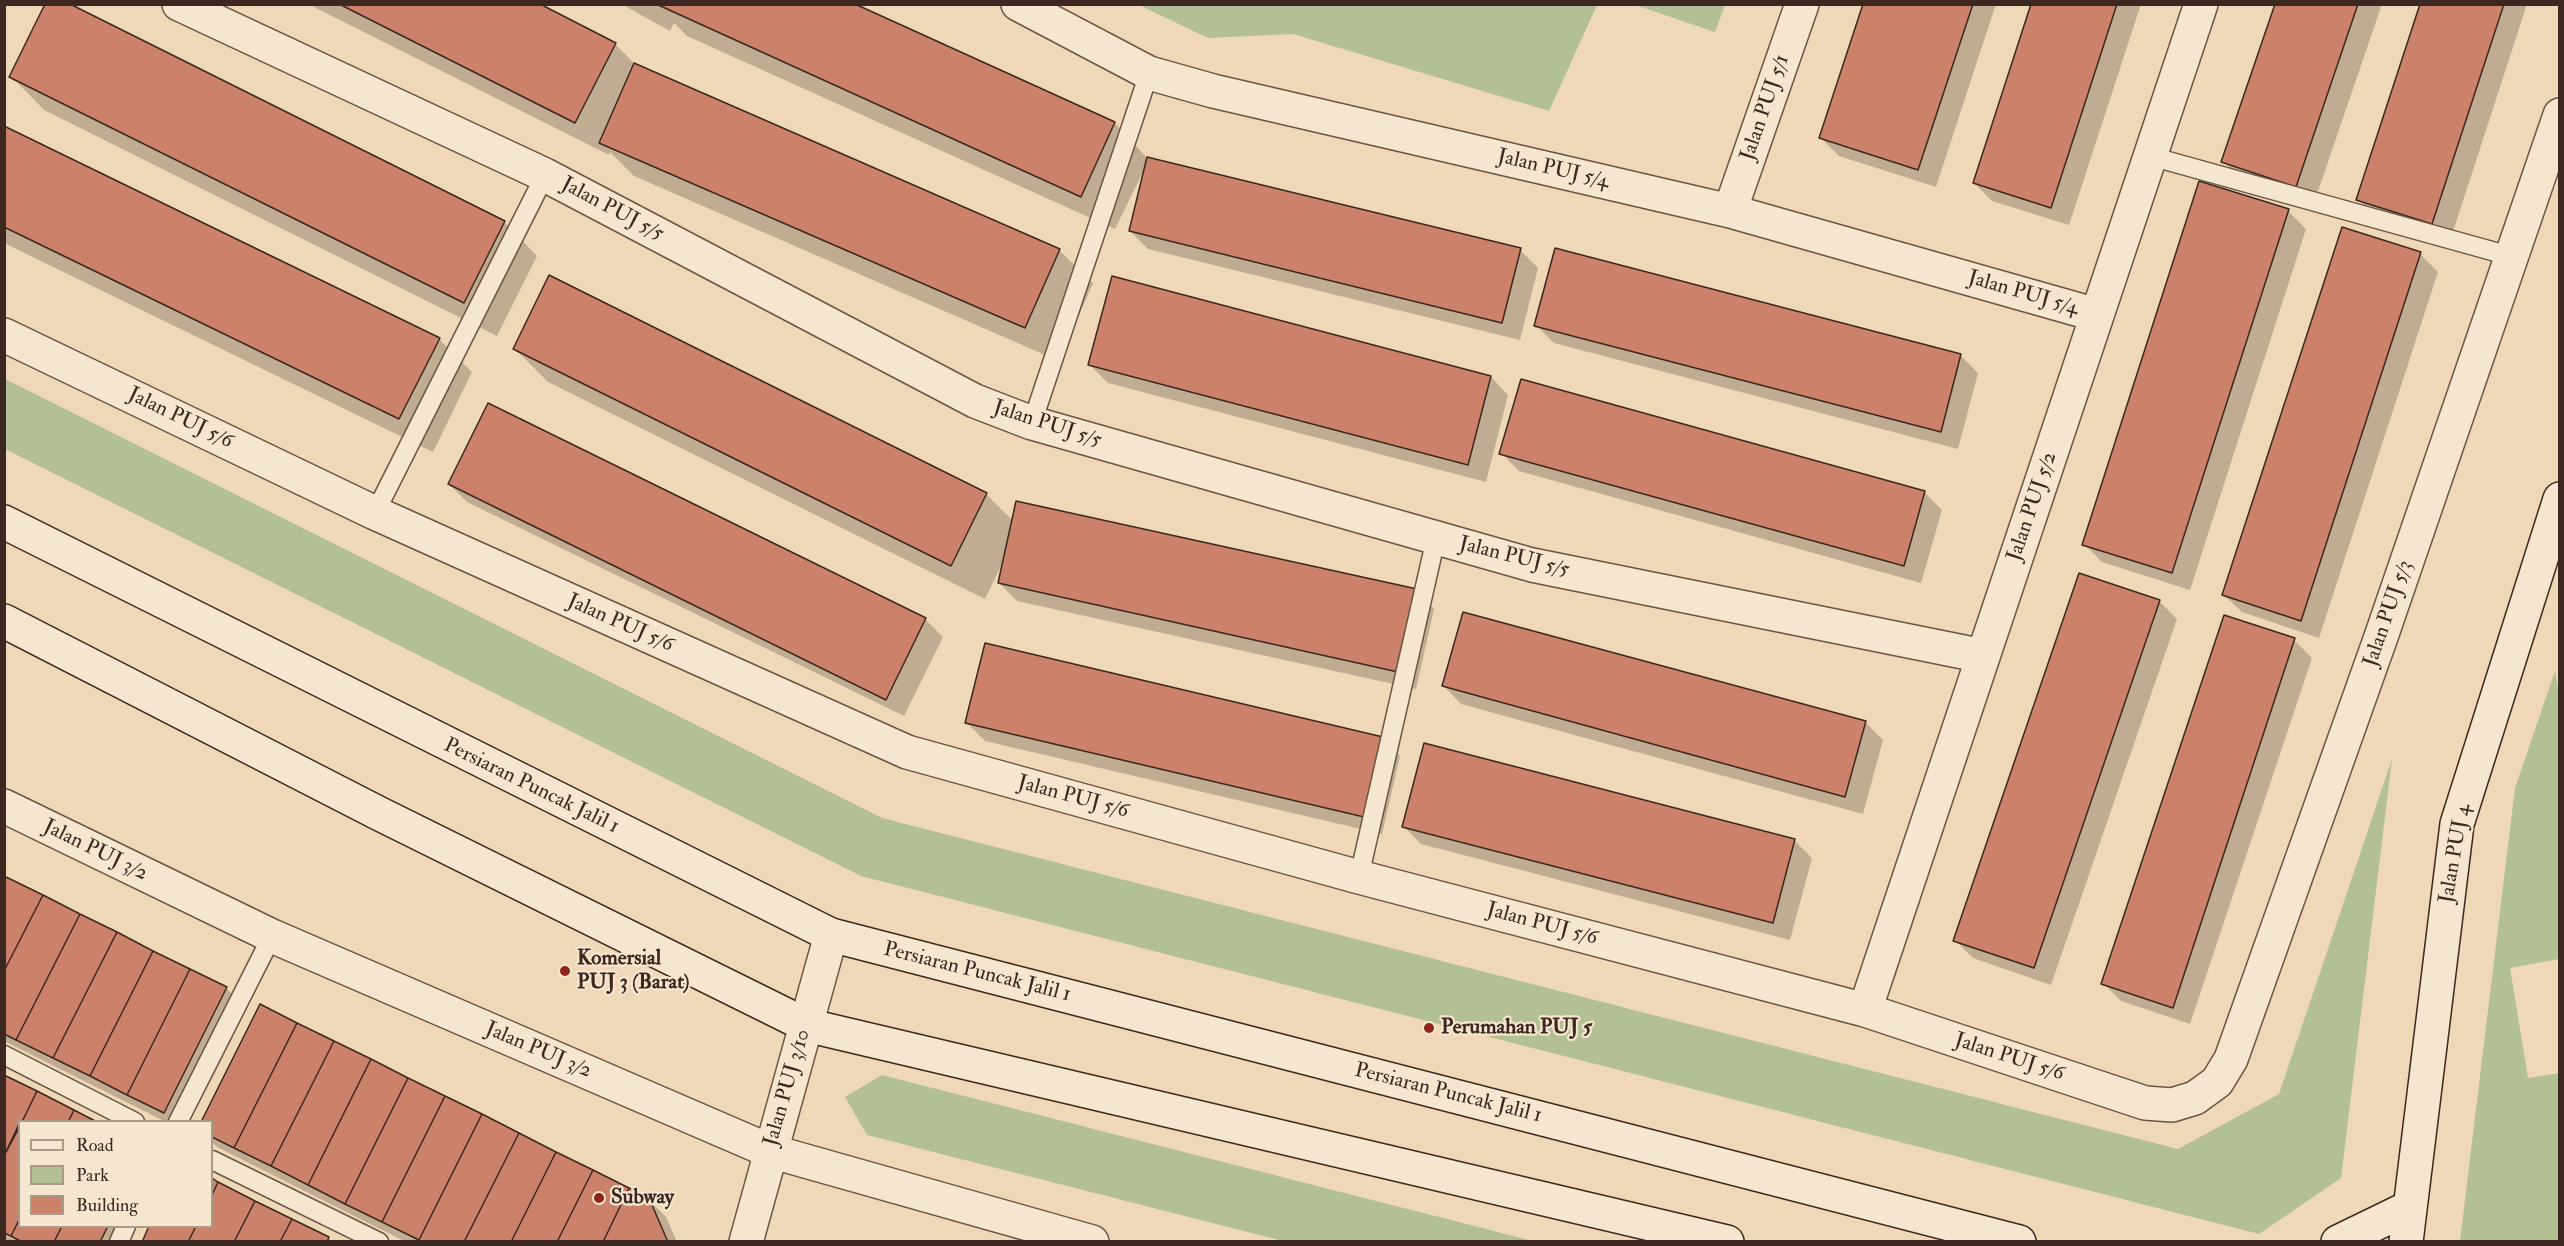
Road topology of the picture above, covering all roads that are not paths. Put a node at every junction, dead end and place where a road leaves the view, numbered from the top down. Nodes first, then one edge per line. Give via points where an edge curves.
1 (179, 4) edge
2 (1018, 4) edge
3 (1802, 4) edge
4 (2201, 4) edge
5 (1149, 73) junction
6 (2559, 115) edge
7 (2151, 156) junction
8 (545, 175) junction
9 (1730, 211) junction
10 (2510, 256) junction
11 (2097, 315) junction
12 (4, 335) edge
13 (1032, 423) junction
14 (2559, 499) edge
15 (375, 513) junction
16 (4, 522) edge
17 (1436, 538) junction
18 (4, 621) edge
19 (1983, 656) junction
20 (4, 806) edge
21 (1359, 877) junction
22 (831, 935) junction
23 (272, 936) junction
24 (1865, 1010) junction
25 (806, 1025) junction
26 (4, 1055) edge
27 (2195, 1098) joint
28 (131, 1120) edge
29 (179, 1120) edge
30 (770, 1150) junction
31 (213, 1160) edge
32 (126, 1228) edge
33 (2406, 1228) edge
34 (119, 1242) edge
35 (379, 1242) edge
36 (746, 1242) edge
37 (1092, 1242) edge
38 (1727, 1242) edge
39 (2019, 1242) edge
40 (2338, 1242) edge

1 - 8 street, Jalan PUJ 5/5
2 - 5 street, Jalan PUJ 5/4
3 - 9 street, Jalan PUJ 5/1
4 - 7 street, Jalan PUJ 5/2
5 - 9 street, Jalan PUJ 5/4
5 - 13 lane
6 - 10 street, Jalan PUJ 5/3
7 - 10 lane
7 - 11 street, Jalan PUJ 5/2
8 - 13 street, Jalan PUJ 5/5 via 975,401
8 - 15 lane
9 - 11 street, Jalan PUJ 5/4
10 - 27 street, Jalan PUJ 5/3 via 2382,634 2231,1059 2217,1082
11 - 19 street, Jalan PUJ 5/2
12 - 15 street, Jalan PUJ 5/6
13 - 17 street, Jalan PUJ 5/5
14 - 33 street, Jalan PUJ 4 via 2457,824
15 - 21 street, Jalan PUJ 5/6 via 907,752
16 - 22 street, Persiaran Puncak Jalil 1
17 - 19 street, Jalan PUJ 5/5 via 1532,565
17 - 21 lane
18 - 25 street via 380,814
19 - 24 street, Jalan PUJ 5/2
20 - 23 street, Jalan PUJ 3/2
21 - 24 street, Jalan PUJ 5/6
22 - 25 street, Jalan PUJ 3/10
22 - 39 street, Persiaran Puncak Jalil 1
23 - 29 lane
23 - 30 street, Jalan PUJ 3/2
24 - 27 street, Jalan PUJ 5/6 via 2145,1103 2172,1105
25 - 30 street, Jalan PUJ 3/10
25 - 38 street
26 - 28 lane
30 - 36 street, Jalan PUJ 3/10
30 - 37 street, Jalan PUJ 3/2
31 - 35 lane
32 - 34 lane
33 - 40 street

